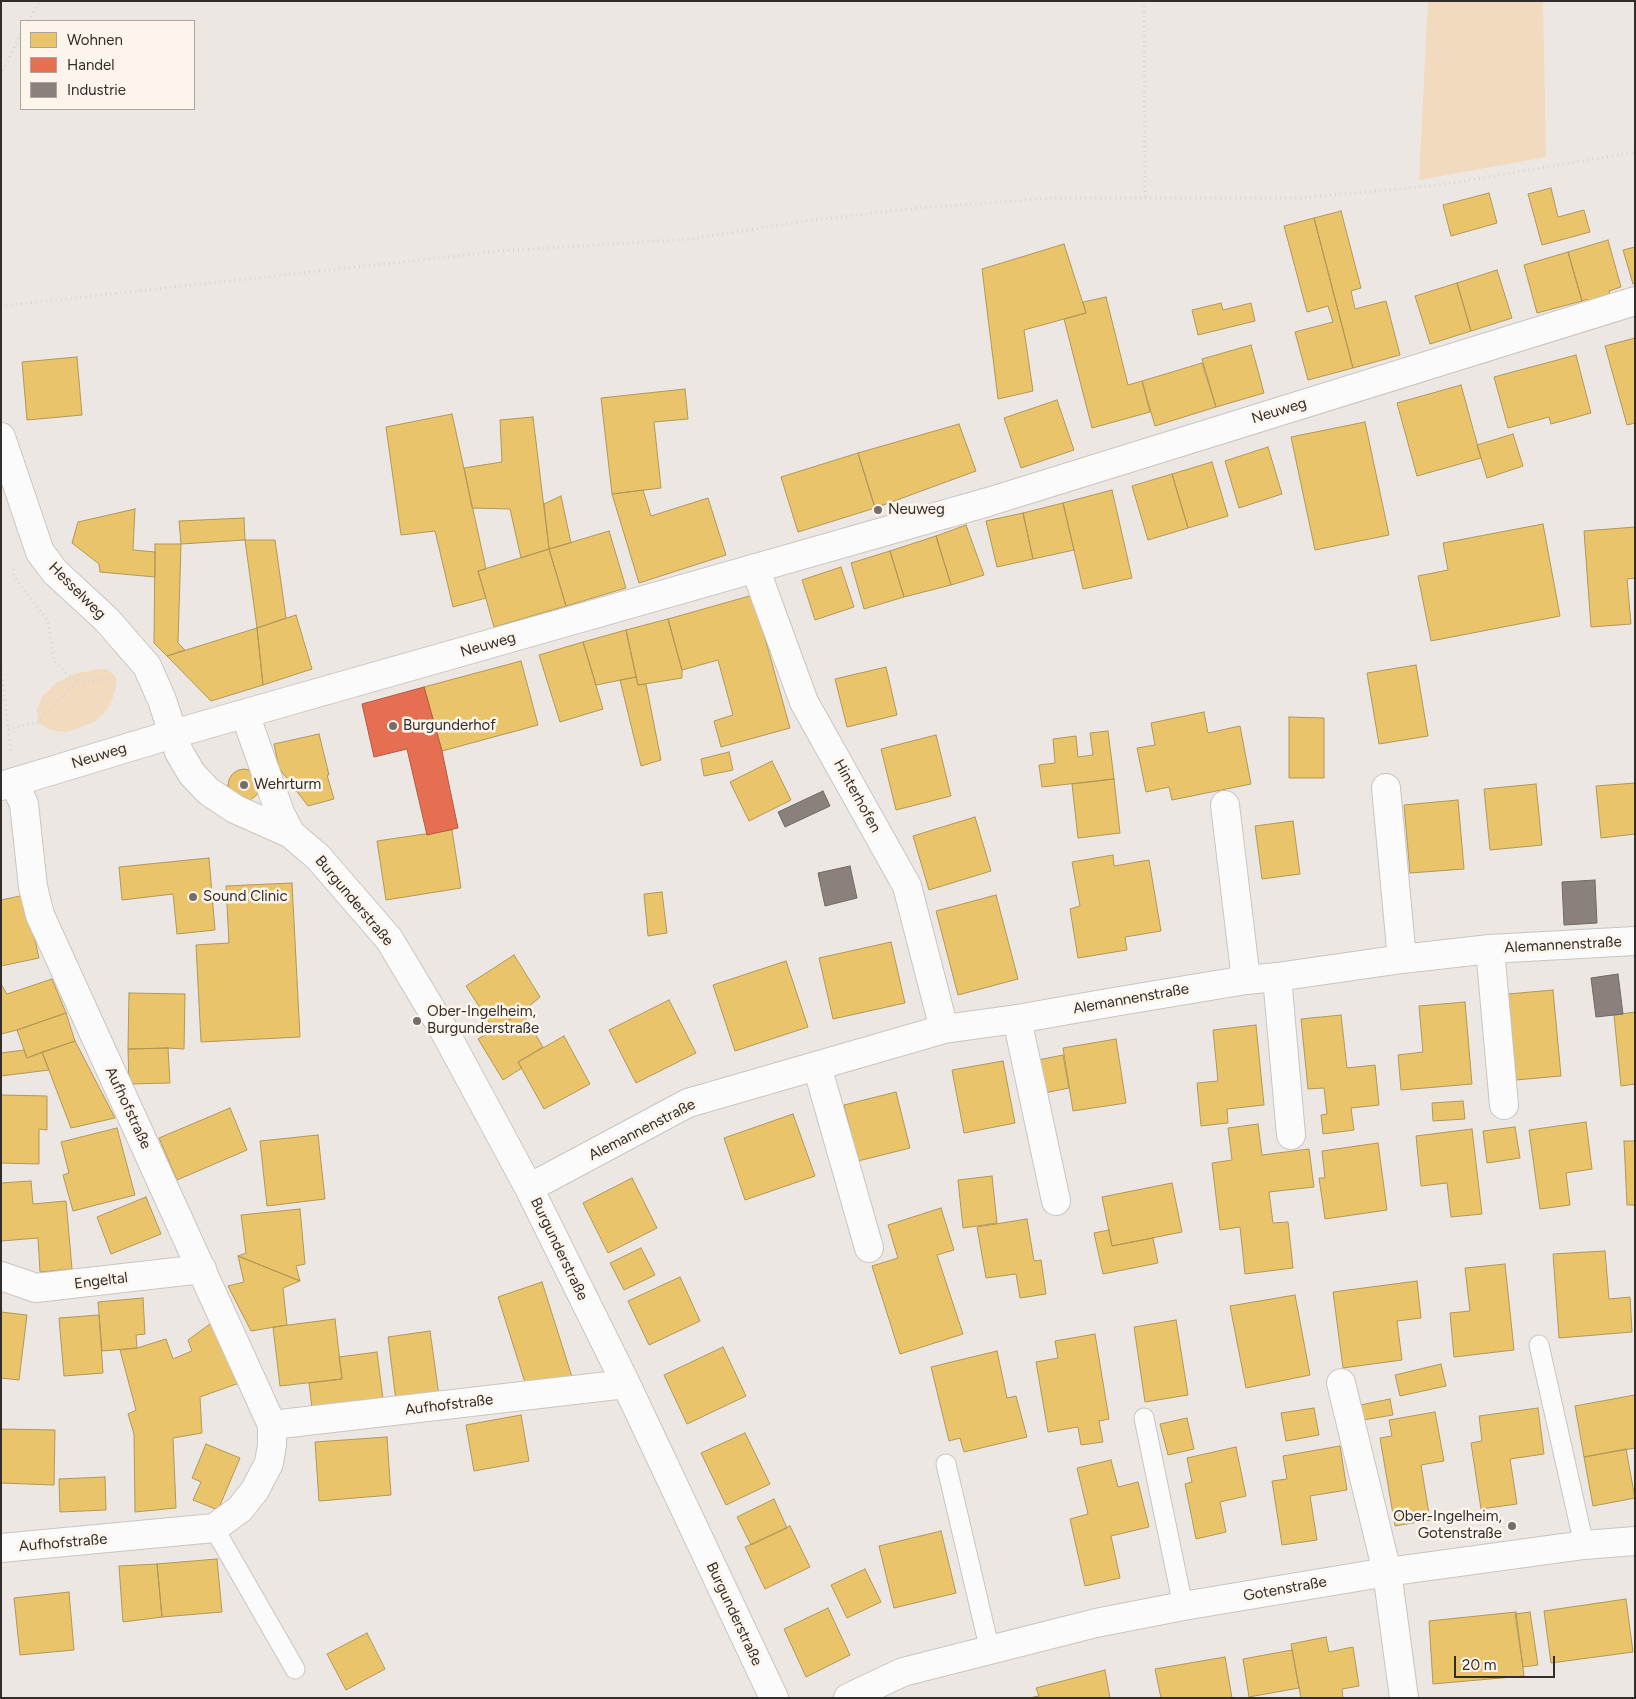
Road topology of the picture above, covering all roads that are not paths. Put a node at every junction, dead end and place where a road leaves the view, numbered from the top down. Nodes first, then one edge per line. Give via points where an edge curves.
1 (1635, 301) edge
2 (1, 436) edge
3 (755, 568) junction
4 (244, 714) junction
5 (172, 734) junction
6 (8, 784) edge
7 (1386, 788) dead end
8 (1225, 805) dead end
9 (291, 834) junction
10 (1635, 941) edge
11 (1490, 949) junction
12 (1402, 959) junction
13 (1277, 977) junction
14 (1246, 980) junction
15 (1017, 1019) junction
16 (944, 1029) junction
17 (817, 1066) junction
18 (1504, 1105) dead end
19 (1292, 1135) dead end
20 (529, 1188) junction
21 (1056, 1201) dead end
22 (869, 1248) dead end
23 (202, 1269) junction
24 (1, 1276) edge
25 (1540, 1345) dead end
26 (1342, 1383) dead end
27 (626, 1384) junction
28 (1144, 1418) dead end
29 (272, 1425) junction
30 (946, 1464) dead end
31 (214, 1528) junction
32 (1635, 1541) edge
33 (1584, 1545) junction
34 (1, 1548) edge
35 (1387, 1572) junction
36 (1183, 1606) junction
37 (990, 1651) junction
38 (295, 1668) dead end
39 (774, 1698) edge
40 (848, 1698) edge
41 (1404, 1698) edge

1 - 3 street, Neuweg via 998,499
2 - 5 street, Hesselweg via 40,552 55,572 107,620 147,666
3 - 4 street, Neuweg
3 - 16 street, Hinterhofen via 804,702 907,886
4 - 5 street, Neuweg
4 - 9 street, Burgunderstraße via 280,813
5 - 6 street, Neuweg
5 - 9 street, Burgunderstraße via 192,774 208,791 235,809
6 - 23 street, Aufhofstraße via 24,804 33,887 40,914
7 - 12 street
8 - 14 street
9 - 20 street, Burgunderstraße via 318,856 389,939 446,1034
10 - 11 street, Alemannenstraße
11 - 12 street, Alemannenstraße
11 - 18 street, Alemannenstraße
12 - 13 street, Alemannenstraße
13 - 14 street, Alemannenstraße
13 - 19 street
14 - 15 street, Alemannenstraße
15 - 16 street, Alemannenstraße
15 - 21 street
16 - 17 street, Alemannenstraße
17 - 20 street, Alemannenstraße via 688,1104
17 - 22 street
20 - 27 street, Burgunderstraße
23 - 24 street, Engeltal via 36,1288
23 - 29 street, Aufhofstraße
25 - 33 lane
26 - 35 street
27 - 29 street, Aufhofstraße
27 - 39 street, Burgunderstraße
28 - 36 lane
29 - 31 street, Aufhofstraße via 269,1463 255,1490 240,1510
30 - 37 lane
31 - 34 street, Aufhofstraße
31 - 38 lane
32 - 33 street, Gotenstraße
33 - 35 street, Gotenstraße
35 - 36 street, Gotenstraße
35 - 41 street
36 - 37 street, Gotenstraße
37 - 40 street, Gotenstraße via 903,1672

